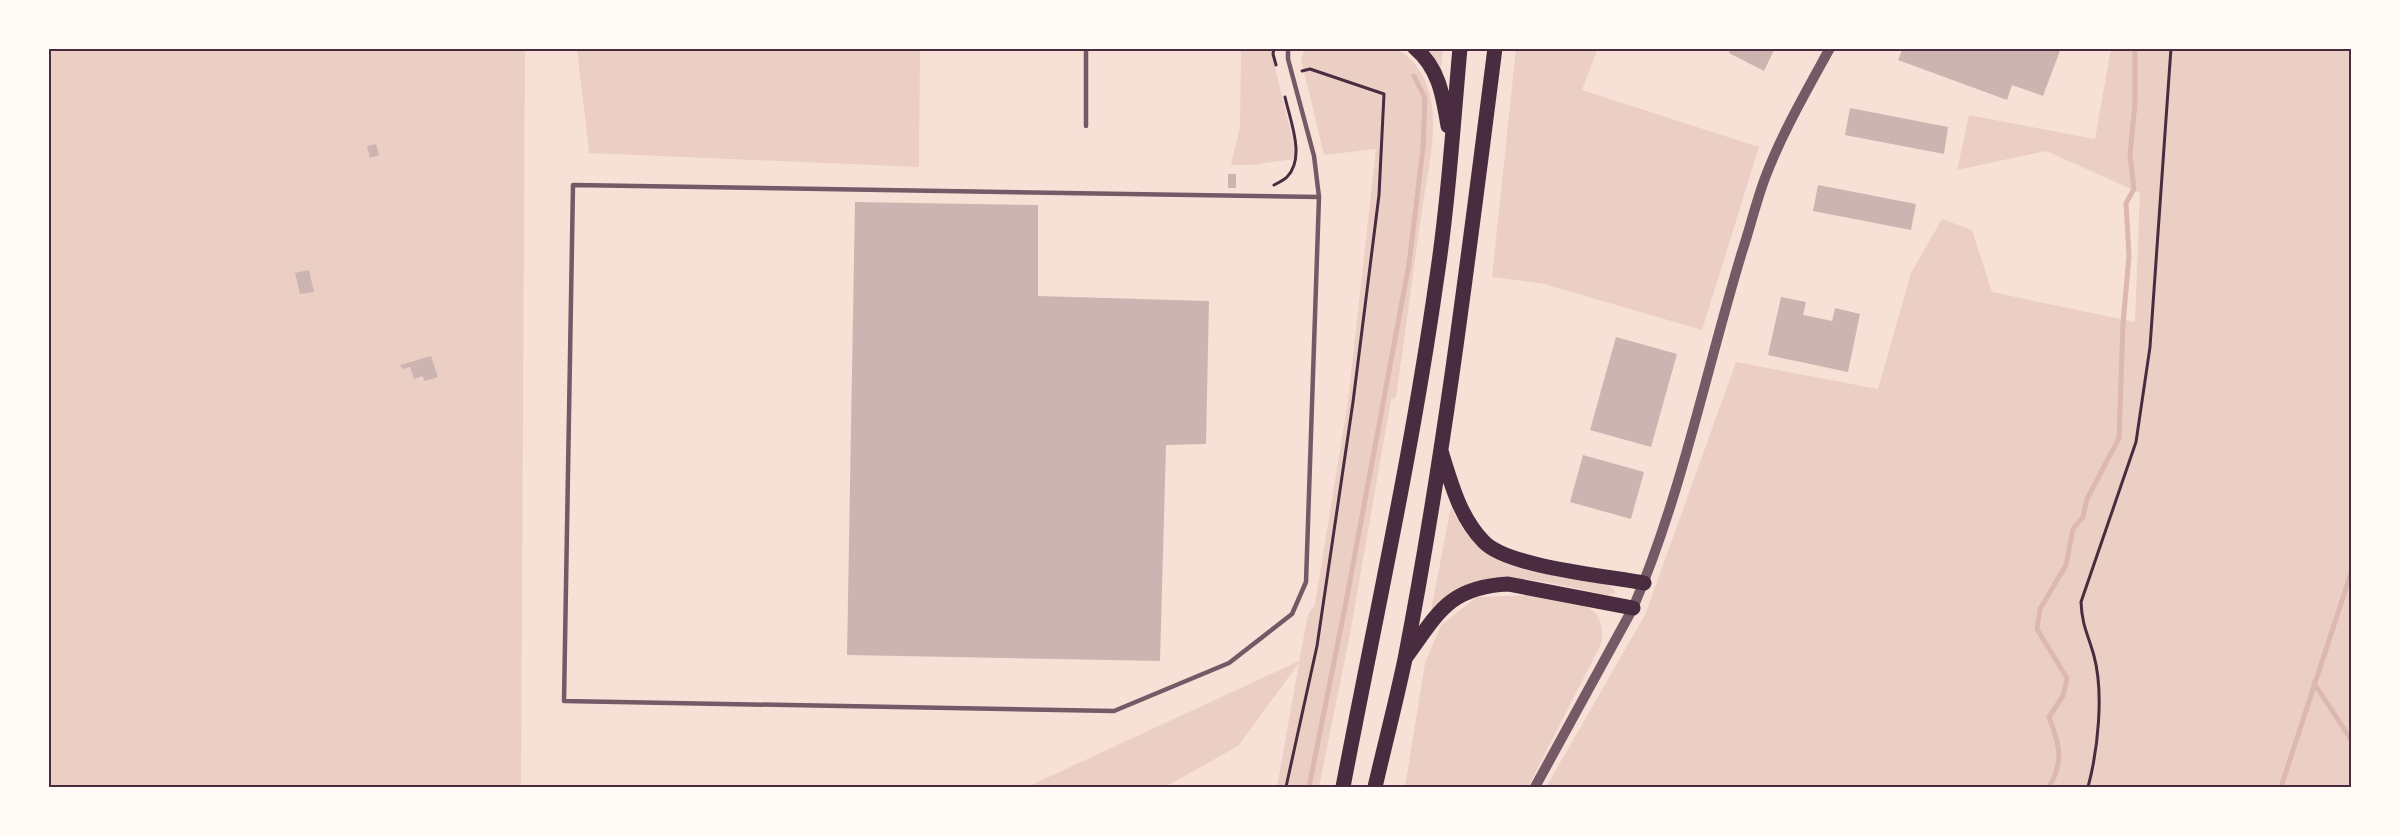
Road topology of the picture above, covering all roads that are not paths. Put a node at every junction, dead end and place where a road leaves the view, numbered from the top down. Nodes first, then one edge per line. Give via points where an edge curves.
1 (1086, 48) edge
2 (1288, 48) edge
3 (1415, 48) edge
4 (1460, 48) edge
5 (1495, 48) edge
6 (1830, 48) edge
7 (1086, 126) dead end
8 (1452, 151) junction
9 (1319, 197) junction
10 (1440, 448) junction
11 (1644, 583) junction
12 (1633, 608) junction
13 (1405, 660) junction
14 (1343, 787) edge
15 (1375, 787) edge
16 (1535, 787) edge

1 - 7 lane
2 - 9 lane via 1314,156
3 - 8 highway via 1427,58 1443,90
4 - 8 highway
5 - 10 highway
6 - 11 street via 1765,178 1680,477
8 - 14 highway via 1413,422
9 - 9 lane via 573,185 564,702 1114,711 1229,663 1292,614 1306,582
10 - 11 highway via 1462,510 1485,544 1534,564
10 - 13 highway
11 - 12 street
12 - 13 highway via 1508,584 1489,585 1464,592 1449,602
12 - 16 street
13 - 15 highway

